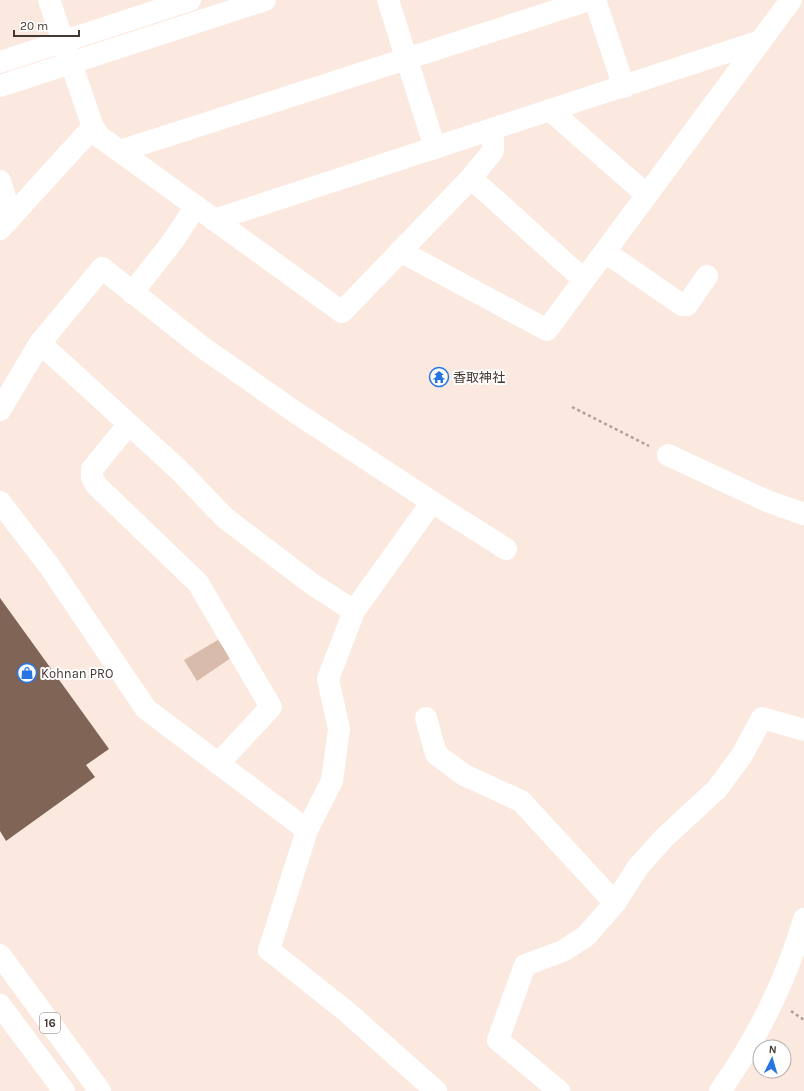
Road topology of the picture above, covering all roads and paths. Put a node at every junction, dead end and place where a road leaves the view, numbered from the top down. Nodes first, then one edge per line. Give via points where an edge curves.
1 (49, 0) edge
2 (190, 0) edge
3 (265, 0) edge
4 (388, 0) edge
5 (588, 0) edge
6 (595, 0) edge
7 (791, 0) edge
8 (167, 4) edge
9 (63, 41) junction
10 (761, 41) junction
11 (407, 59) junction
12 (0, 62) edge
13 (71, 63) junction
14 (0, 86) edge
15 (624, 87) junction
16 (551, 111) junction
17 (93, 127) junction
18 (493, 130) junction
19 (435, 148) junction
20 (120, 151) junction
21 (471, 178) junction
22 (0, 182) edge
23 (647, 195) junction
24 (196, 206) junction
25 (214, 220) junction
26 (6, 222) edge
27 (400, 251) junction
28 (605, 252) junction
29 (707, 276) dead end
30 (584, 280) junction
31 (132, 293) junction
32 (40, 343) junction
33 (572, 407) dead end
34 (0, 410) edge
35 (128, 424) junction
36 (668, 455) joint
37 (0, 502) edge
38 (432, 502) junction
39 (804, 514) edge
40 (506, 549) dead end
41 (354, 611) junction
42 (426, 718) dead end
43 (804, 730) edge
44 (218, 764) junction
45 (307, 830) junction
46 (615, 902) junction
47 (804, 919) edge
48 (0, 955) edge
49 (0, 1006) edge
50 (64, 1091) edge
51 (100, 1091) edge
52 (436, 1091) edge
53 (559, 1091) edge
54 (720, 1091) edge

1 - 9 main road
2 - 8 main road
3 - 13 main road
4 - 11 main road
5 - 11 main road
6 - 15 main road
7 - 10 main road
8 - 9 main road
9 - 12 main road
9 - 13 main road
10 - 15 main road
10 - 23 main road
11 - 19 main road
11 - 20 main road
13 - 14 main road
13 - 17 main road
15 - 16 main road
16 - 18 main road
16 - 23 main road
17 - 20 main road via 100,137
17 - 26 main road
18 - 19 main road
18 - 21 main road via 492,151
19 - 25 main road
20 - 24 main road
21 - 27 main road
21 - 30 main road
22 - 26 main road
23 - 28 main road
24 - 25 main road
24 - 31 main road via 173,241
25 - 27 main road via 342,312
27 - 30 main road via 547,330
28 - 29 main road via 682,306 687,305
28 - 30 main road
31 - 32 main road via 102,268
31 - 38 main road via 202,347 298,414
32 - 34 main road
32 - 35 main road
33 - 36 path
35 - 41 main road via 179,470 225,518 312,584
35 - 44 main road via 92,469 92,478 96,485 198,583 271,707
36 - 39 main road via 767,501
37 - 44 main road via 50,567 146,709
38 - 40 main road
38 - 41 main road
41 - 45 main road via 328,679 339,729 332,781
42 - 46 main road via 436,754 464,775 521,801
43 - 46 main road via 762,718 742,755 717,788 664,838 638,867
44 - 45 main road
45 - 52 main road via 269,950 346,1011 411,1066
46 - 53 main road via 586,936 563,951 525,965 498,1040
47 - 54 main road via 793,955 773,1000 749,1046
48 - 51 main road, 16
49 - 50 main road, 16

